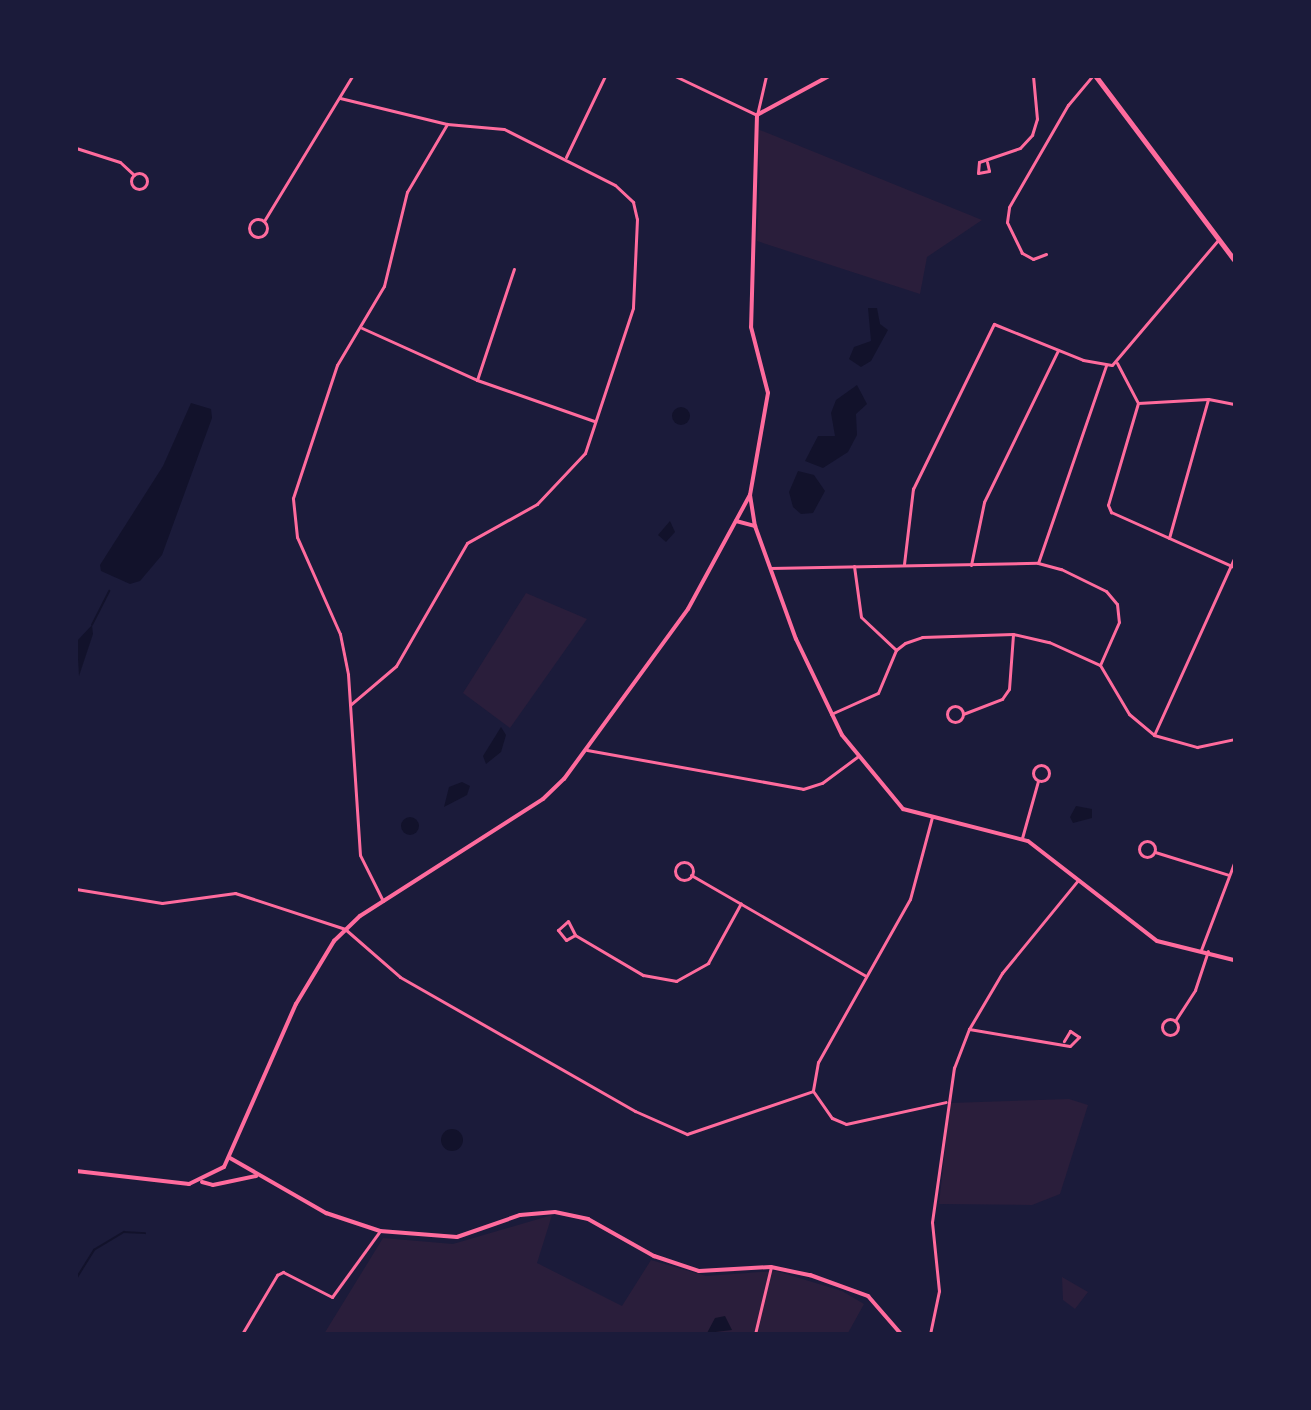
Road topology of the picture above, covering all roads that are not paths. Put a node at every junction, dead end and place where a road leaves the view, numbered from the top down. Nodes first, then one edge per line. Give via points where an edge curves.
1 (352, 76) edge
2 (605, 76) edge
3 (675, 76) edge
4 (766, 76) edge
5 (829, 76) edge
6 (1032, 76) edge
7 (1094, 76) edge
8 (340, 98) junction
9 (757, 115) junction
10 (447, 124) junction
11 (76, 148) edge
12 (566, 157) junction
13 (987, 162) junction
14 (134, 175) junction
15 (264, 222) junction
16 (1219, 239) junction
17 (1046, 254) dead end
18 (1234, 259) edge
19 (514, 269) dead end
20 (362, 328) junction
21 (1058, 350) junction
22 (1117, 363) junction
23 (1106, 365) junction
24 (477, 380) junction
25 (1208, 399) junction
26 (1138, 404) junction
27 (1234, 404) edge
28 (594, 421) junction
29 (750, 495) junction
30 (736, 521) junction
31 (755, 526) junction
32 (1168, 538) junction
33 (1234, 559) edge
34 (1038, 563) junction
35 (904, 564) junction
36 (971, 565) junction
37 (854, 566) junction
38 (1234, 567) edge
39 (768, 568) junction
40 (1013, 634) junction
41 (896, 650) junction
42 (1100, 665) junction
43 (350, 705) junction
44 (831, 714) junction
45 (963, 714) junction
46 (1154, 735) junction
47 (1234, 739) edge
48 (587, 750) junction
49 (857, 757) junction
50 (1038, 781) junction
51 (932, 818) junction
52 (1022, 838) junction
53 (1155, 852) junction
54 (1234, 863) edge
55 (691, 875) junction
56 (1229, 875) junction
57 (1079, 878) junction
58 (76, 888) edge
59 (383, 901) junction
60 (741, 903) junction
61 (345, 929) junction
62 (575, 935) junction
63 (1201, 950) junction
64 (1208, 951) junction
65 (1234, 960) edge
66 (866, 976) junction
67 (1175, 1021) junction
68 (969, 1029) junction
69 (1064, 1041) junction
70 (813, 1091) junction
71 (946, 1102) junction
72 (230, 1158) junction
73 (76, 1171) edge
74 (220, 1171) junction
75 (260, 1176) junction
76 (231, 1179) junction
77 (202, 1182) junction
78 (380, 1231) junction
79 (771, 1267) junction
80 (242, 1334) edge
81 (755, 1334) edge
82 (901, 1334) edge
83 (930, 1334) edge

1 - 8 street
2 - 12 street
3 - 9 street
4 - 9 street
5 - 9 street
6 - 13 street via 1037,119 1032,135 1020,148
7 - 16 main road
7 - 17 street via 1068,105 1009,207 1007,222 1022,253 1033,259
8 - 10 street
8 - 15 street
9 - 29 street via 751,327 768,393
10 - 12 street via 485,123
10 - 20 street via 407,192 384,286
11 - 14 street via 120,162
12 - 28 street via 626,192 637,219 633,308
13 - 13 street via 977,163 978,173 989,171
14 - 14 street via 133,186 144,187 145,176
15 - 15 street via 251,223 253,235 265,233
16 - 18 main road
16 - 22 street
19 - 24 street
20 - 24 street
20 - 43 street via 331,382 292,515 297,537 340,634
21 - 23 street
21 - 35 street via 994,324 913,489
21 - 36 street via 984,501
22 - 23 street
22 - 26 street
23 - 34 street
24 - 28 street
25 - 26 street
25 - 27 street
25 - 32 street
26 - 32 street via 1108,505 1111,512
28 - 43 street via 585,453 559,484 537,504 467,543 396,666
29 - 30 street
29 - 31 street
30 - 31 street
30 - 48 street via 688,609
31 - 39 street
32 - 38 street
33 - 38 street
34 - 36 street
34 - 42 street via 1113,597 1119,622
35 - 36 street
35 - 37 street
37 - 39 street
37 - 41 street via 861,617
38 - 46 street
39 - 44 street
40 - 41 street via 922,637
40 - 42 street via 1049,642
40 - 45 street via 1009,689 1002,699
41 - 44 street via 878,693
42 - 46 street via 1129,714
43 - 59 street via 360,855
44 - 49 street
45 - 45 street via 955,705 946,714 954,722
46 - 47 street via 1197,747
48 - 49 street via 803,789 822,783
48 - 59 street via 543,799
49 - 51 street via 903,809
50 - 50 street via 1049,776 1043,765 1033,772
50 - 52 street
51 - 52 street
51 - 66 street via 910,898
52 - 57 street
53 - 53 street via 1145,857 1140,846 1150,842
53 - 56 street
54 - 56 street
55 - 55 street via 688,863 676,867 680,878
55 - 60 street
56 - 63 street
57 - 63 street via 1157,941
57 - 68 street via 1020,948
58 - 61 street via 162,903 235,893
59 - 61 street
60 - 62 street via 708,963 682,980 664,982 643,975
60 - 66 street
61 - 70 street via 400,977 668,1128 687,1134
61 - 72 street via 296,1004
62 - 62 street via 568,921 558,930 566,940
63 - 64 street
64 - 65 street
64 - 67 street via 1195,990
66 - 70 street via 818,1062
67 - 67 street via 1164,1022 1165,1032 1176,1031
68 - 69 street
68 - 71 street
69 - 69 street via 1070,1031 1079,1036 1073,1046
70 - 71 street via 832,1118 846,1124
71 - 83 street via 932,1228 939,1300
72 - 74 street
72 - 75 street
73 - 77 street
74 - 76 street
74 - 77 street
75 - 76 street
75 - 78 street via 347,1222
76 - 77 street
78 - 79 street via 457,1237 520,1215 555,1212 602,1224 683,1267 711,1272
78 - 80 street via 332,1297 283,1272 277,1275
79 - 81 street
79 - 82 street via 860,1292 886,1311

